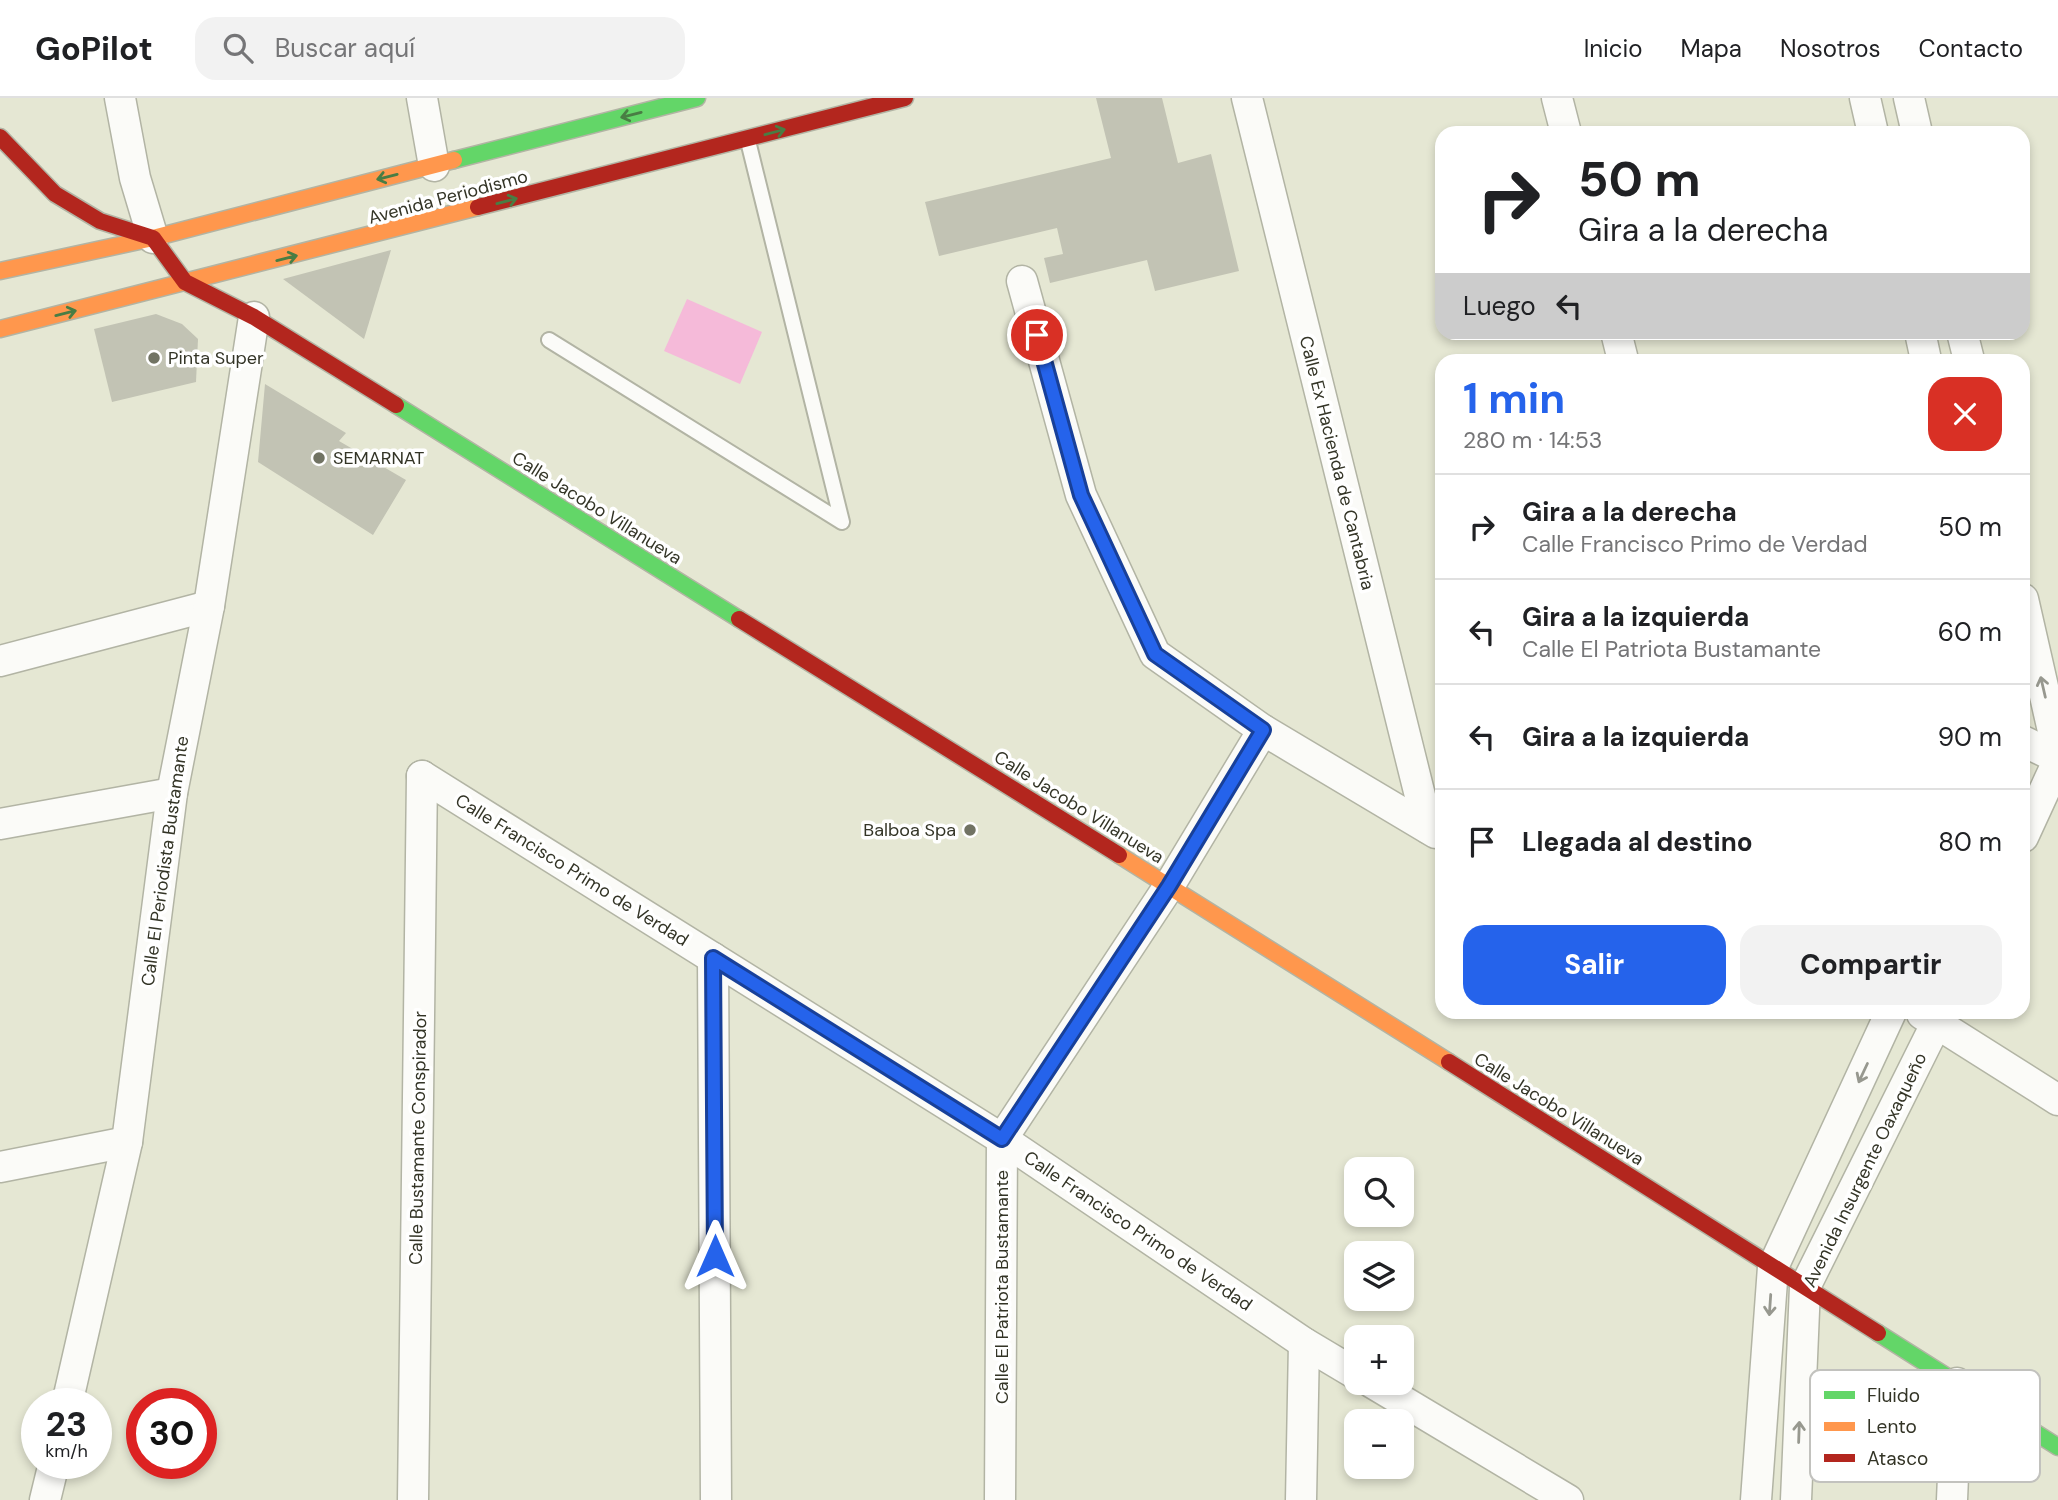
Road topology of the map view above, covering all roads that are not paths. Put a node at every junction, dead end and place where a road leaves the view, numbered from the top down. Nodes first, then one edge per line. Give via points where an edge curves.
1 (120, 98) edge
2 (422, 98) edge
3 (697, 98) edge
4 (905, 98) edge
5 (1247, 98) edge
6 (1557, 98) edge
7 (1865, 98) edge
8 (1909, 98) edge
9 (1564, 126) edge
10 (1871, 126) edge
11 (1915, 126) edge
12 (0, 137) edge
13 (747, 139) junction
14 (434, 166) junction
15 (153, 238) junction
16 (0, 271) edge
17 (1022, 281) dead end
18 (185, 282) junction
19 (254, 317) junction
20 (0, 329) edge
21 (549, 340) dead end
22 (209, 606) junction
23 (2030, 631) edge
24 (0, 661) edge
25 (1263, 730) junction
26 (2030, 744) edge
27 (2058, 757) edge
28 (422, 776) joint
29 (172, 793) junction
30 (2030, 820) edge
31 (0, 824) edge
32 (1435, 833) edge
33 (1169, 886) junction
34 (713, 958) junction
35 (1888, 1019) edge
36 (1932, 1019) edge
37 (1937, 1019) edge
38 (2058, 1100) edge
39 (1002, 1139) junction
40 (127, 1142) junction
41 (0, 1167) edge
42 (1773, 1267) junction
43 (1805, 1287) junction
44 (1304, 1343) junction
45 (1344, 1367) edge
46 (1936, 1370) edge
47 (71, 1388) edge
48 (1393, 1395) edge
49 (2040, 1436) edge
50 (2058, 1447) edge
51 (50, 1479) edge
52 (1953, 1482) edge
53 (45, 1500) edge
54 (413, 1500) edge
55 (716, 1500) edge
56 (1000, 1500) edge
57 (1301, 1500) edge
58 (1568, 1500) edge
59 (1756, 1500) edge
60 (1796, 1500) edge
61 (1952, 1500) edge

1 - 15 street via 135,178
2 - 14 street
3 -> 14 street, Avenida Periodismo
13 -> 4 street, Avenida Periodismo
5 - 32 street, Calle Ex Hacienda de Cantabria
6 - 9 street
7 - 10 street
8 - 11 street
12 - 15 street via 55,194 100,220
18 -> 13 street, Avenida Periodismo
13 - 21 lane via 842,522
14 -> 15 street, Avenida Periodismo
15 - 16 street, Avenida Periodismo
15 - 18 street
17 - 25 street via 1081,495 1155,654
18 - 19 street, Calle Jacobo Villanueva
20 -> 18 street, Avenida Periodismo
19 - 22 street, Calle El Periodista Bustamante
19 - 33 street, Calle Jacobo Villanueva
22 - 24 street
22 - 29 street, Calle El Periodista Bustamante
27 -> 23 street
25 - 32 street
25 - 33 street
26 - 27 street
27 - 30 street
28 - 34 street, Calle Francisco Primo de Verdad
28 - 54 street, Calle Bustamante Conspirador
29 - 31 street
29 - 40 street, Calle El Periodista Bustamante
33 - 39 street
33 - 42 street, Calle Jacobo Villanueva
34 - 39 street, Calle Francisco Primo de Verdad
34 - 55 street
35 -> 42 street
36 - 43 street, Avenida Insurgente Oaxaqueño
37 - 38 street
39 - 44 street, Calle Francisco Primo de Verdad
39 - 56 street, Calle El Patriota Bustamante
40 - 41 street
40 - 47 street, Calle El Periodista Bustamante
42 - 43 street, Calle Jacobo Villanueva
42 -> 59 street
43 - 46 street, Calle Jacobo Villanueva
60 -> 43 street, Avenida Insurgente Oaxaqueño
44 - 45 street, Calle Francisco Primo de Verdad
44 - 57 street
48 - 58 street
49 - 50 street, Calle Jacobo Villanueva
51 - 53 street
52 - 61 street

